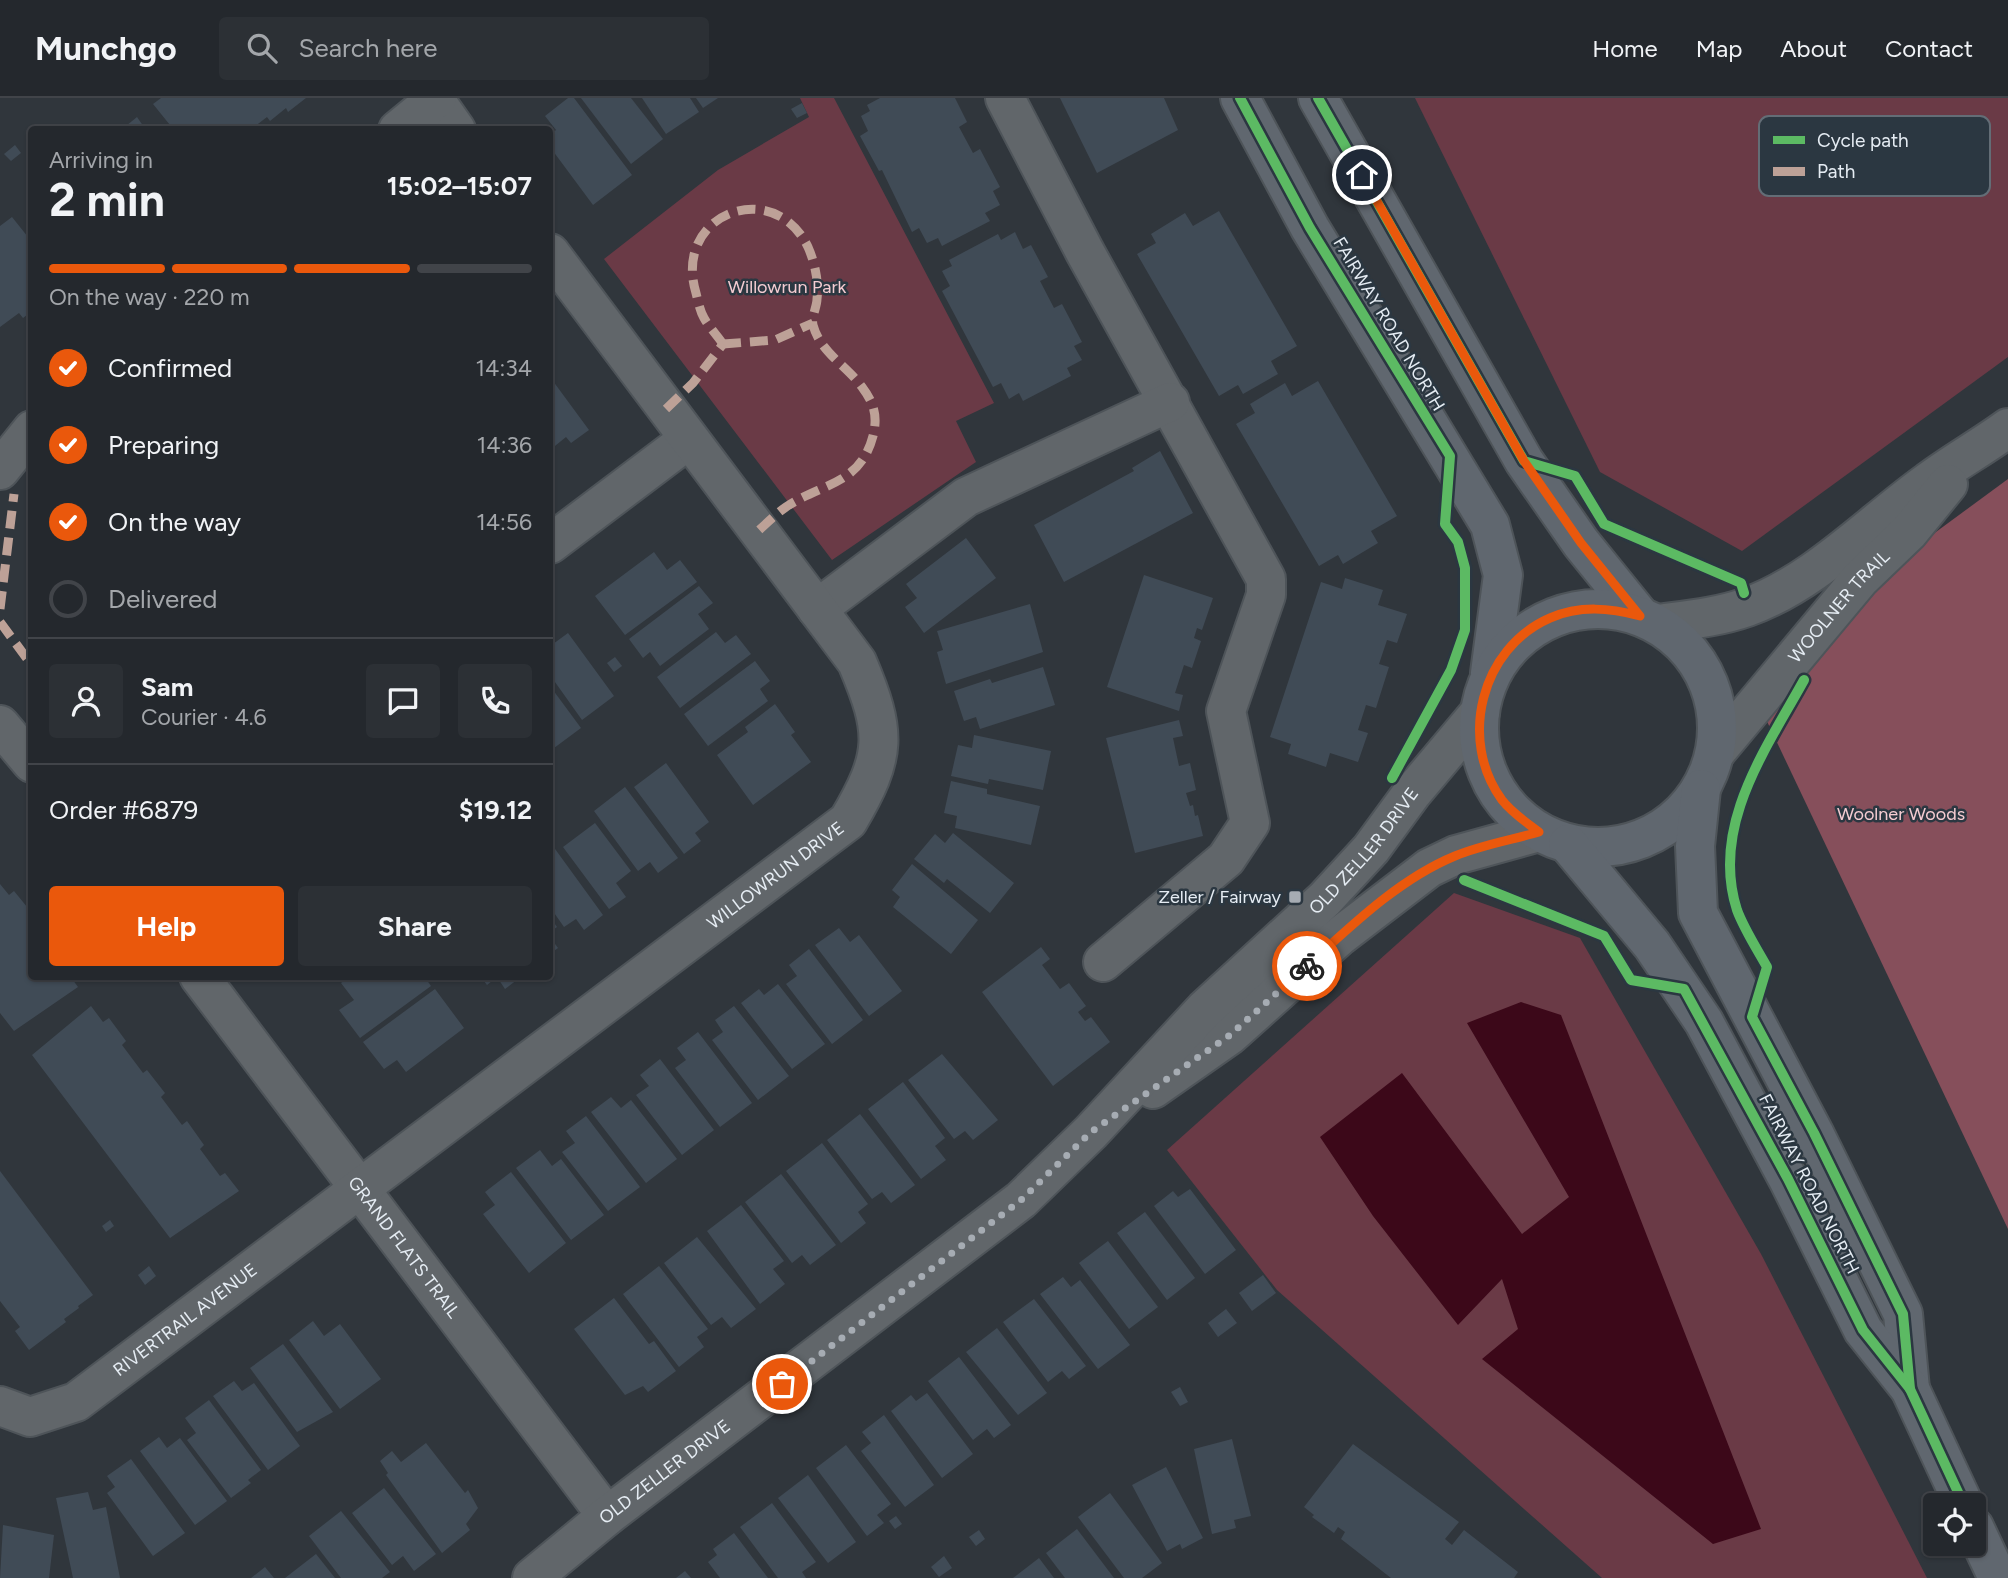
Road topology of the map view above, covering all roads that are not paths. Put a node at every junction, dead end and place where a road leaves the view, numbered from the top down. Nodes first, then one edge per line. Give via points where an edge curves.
1 (1005, 98) edge
2 (1240, 98) edge
3 (1318, 98) edge
4 (443, 109) edge
5 (407, 126) edge
6 (553, 257) edge
7 (1170, 402) junction
8 (2008, 428) edge
9 (28, 429) edge
10 (28, 433) edge
11 (0, 439) edge
12 (689, 439) junction
13 (1965, 459) junction
14 (0, 470) edge
15 (553, 542) edge
16 (817, 608) junction
17 (1649, 620) junction
18 (1490, 676) junction
19 (1480, 712) junction
20 (0, 725) edge
21 (1715, 753) junction
22 (28, 758) edge
23 (1701, 789) junction
24 (1553, 838) junction
25 (1104, 962) dead end
26 (202, 980) edge
27 (1091, 1132) junction
28 (360, 1190) junction
29 (1910, 1390) junction
30 (0, 1406) edge
31 (1958, 1493) edge
32 (607, 1516) junction
33 (1986, 1552) edge
34 (532, 1578) edge
35 (1998, 1578) edge

1 - 7 street
2 - 18 main road, FAIRWAY ROAD NORTH via 1310,228 1490,525 1503,575
3 - 17 main road via 1524,461 1581,543
4 - 5 street
6 - 12 street, WILLOWRUN DRIVE
7 - 16 street via 966,497
7 - 25 street via 1266,579 1266,595 1226,711 1250,823 1226,859
8 - 13 street, WOOLNER TRAIL
9 - 11 street
10 - 14 street
12 - 15 street
12 - 16 street, WILLOWRUN DRIVE
13 - 17 street, WOOLNER TRAIL via 1930,479 1785,589 1747,607 1708,617
13 - 21 street, WOOLNER TRAIL via 1939,497 1860,579
16 - 28 street, WILLOWRUN DRIVE via 857,662 874,702 881,743 869,786 848,821
17 - 18 main road via 1595,608 1550,618 1512,645
17 - 21 main road via 1693,655 1708,679 1718,719
18 - 19 main road
19 - 24 main road via 1479,740 1485,766 1502,799
19 - 27 street, OLD ZELLER DRIVE via 1334,889 1205,1009
20 - 22 street
21 - 23 main road
23 - 24 main road via 1663,829 1631,844 1598,848
23 - 29 main road, FAIRWAY ROAD NORTH via 1695,846 1698,913 1903,1314
24 - 27 street, OLD ZELLER DRIVE via 1456,855 1429,869 1340,936 1230,1035
24 - 29 main road, FAIRWAY ROAD NORTH via 1652,945 1684,989 1864,1330
26 - 28 street, GRAND FLATS TRAIL
27 - 32 street, OLD ZELLER DRIVE via 1021,1200
28 - 30 street, RIVERTRAIL AVENUE via 76,1402 30,1417
28 - 32 street, GRAND FLATS TRAIL
29 - 31 main road, FAIRWAY ROAD NORTH
32 - 34 street, OLD ZELLER DRIVE
33 - 35 main road

